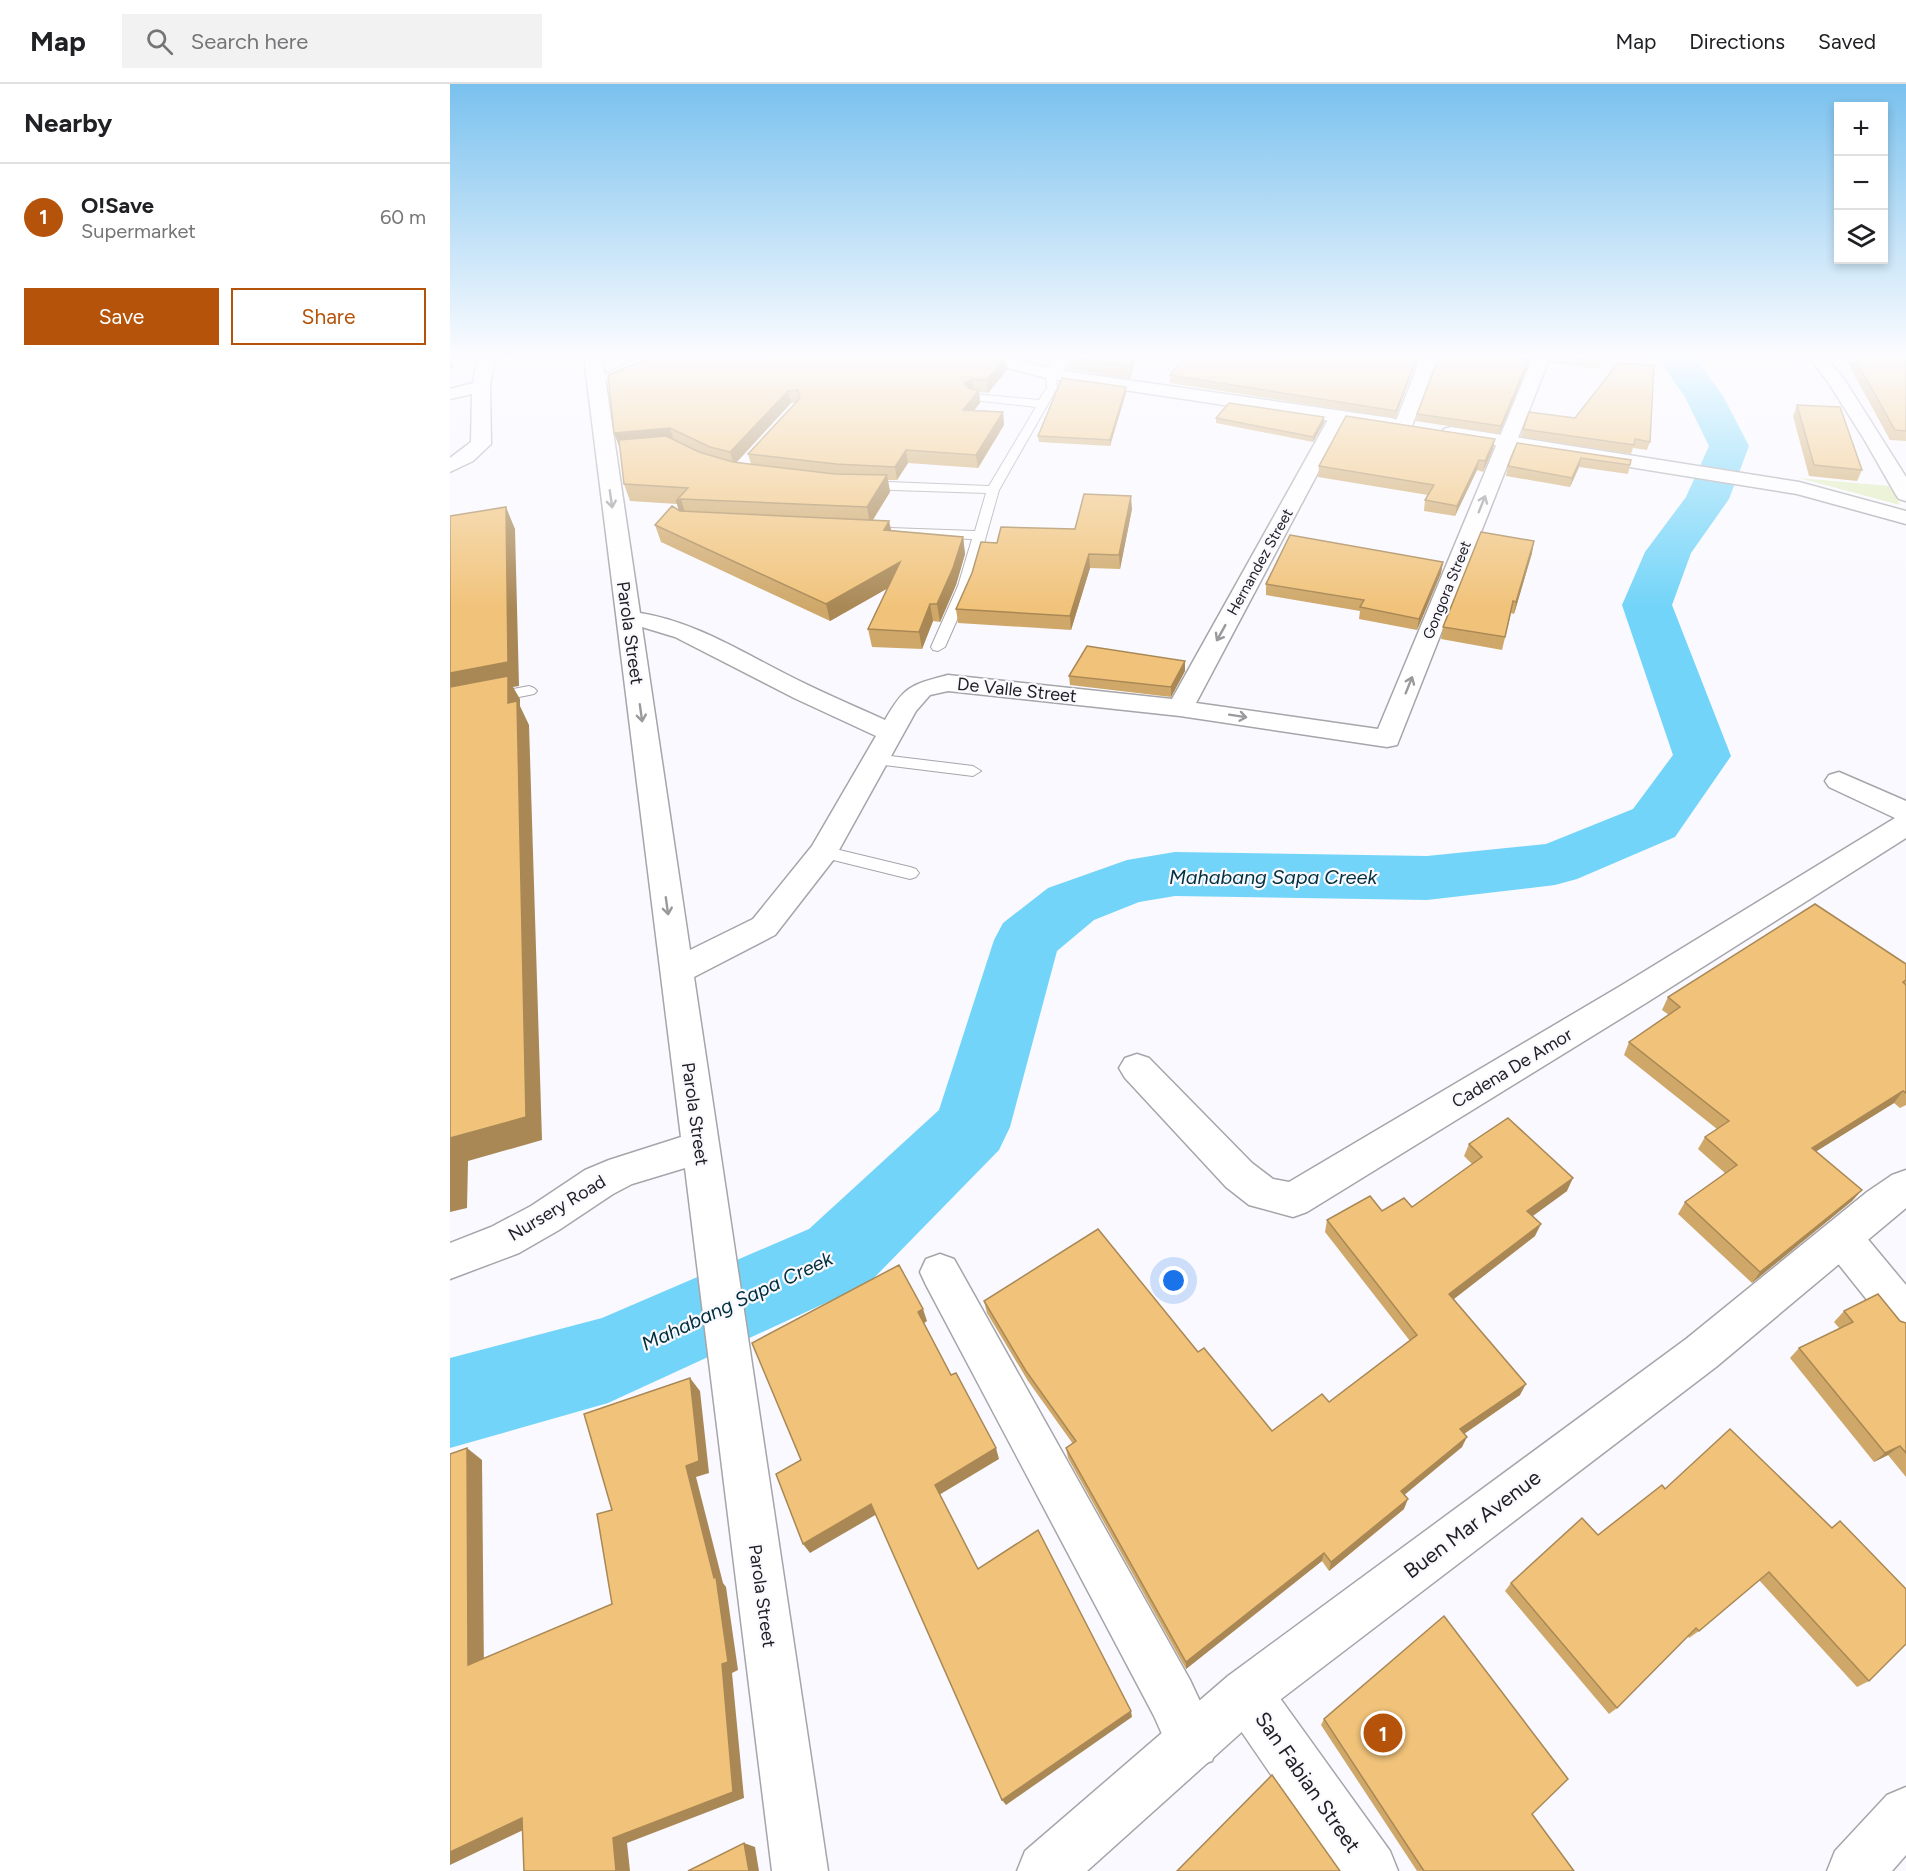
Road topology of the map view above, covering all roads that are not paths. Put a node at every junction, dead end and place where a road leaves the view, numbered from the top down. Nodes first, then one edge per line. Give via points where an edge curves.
1 (481, 440) edge
2 (611, 440) edge
3 (1022, 440) edge
4 (1326, 440) edge
5 (1497, 440) edge
6 (1875, 440) edge
7 (1507, 442) junction
8 (450, 466) edge
9 (851, 485) edge
10 (993, 490) junction
11 (1906, 495) edge
12 (1906, 518) edge
13 (878, 531) edge
14 (978, 535) junction
15 (628, 618) junction
16 (938, 647) dead end
17 (529, 691) dead end
18 (450, 706) edge
19 (1180, 708) junction
20 (891, 732) junction
21 (1387, 739) joint
22 (874, 759) junction
23 (973, 771) dead end
24 (1839, 781) dead end
25 (1906, 812) edge
26 (1906, 825) edge
27 (823, 852) junction
28 (910, 873) dead end
29 (676, 972) junction
30 (1137, 1068) dead end
31 (699, 1148) junction
32 (1906, 1187) edge
33 (1842, 1238) junction
34 (450, 1261) edge
35 (940, 1272) dead end
36 (1906, 1316) edge
37 (1246, 1694) junction
38 (1193, 1742) junction
39 (1906, 1814) edge
40 (800, 1871) edge
41 (1045, 1871) edge
42 (1370, 1871) edge
43 (1855, 1871) edge

1 - 8 street via 466,457
2 -> 15 street, Parola Street
3 - 10 lane
4 -> 19 street, Hernandez Street
5 - 7 street
6 - 11 street
7 - 12 street via 1828,494
21 -> 7 street, Gongora Street
9 - 10 lane
10 - 14 lane
13 - 14 lane
14 - 16 lane via 965,586
15 - 20 street via 658,622 684,632 803,693
15 -> 29 street, Parola Street
17 - 18 lane
19 - 20 street, De Valle Street via 948,683 921,690
19 -> 21 street, De Valle Street
20 - 22 street, De Valle Street
22 - 23 lane
22 - 27 street, De Valle Street
24 - 25 street
26 - 30 street, Cadena De Amor via 1293,1200 1263,1193 1239,1175
27 - 28 lane
27 - 29 street, De Valle Street via 764,927
29 - 31 street, Parola Street
31 - 34 street, Nursery Road via 622,1171 505,1240
31 - 40 street, Parola Street
32 - 33 street, Buen Mar Avenue
33 - 36 street
33 - 37 street, Buen Mar Avenue via 1701,1353
35 - 38 street
37 - 38 street, Buen Mar Avenue
37 - 42 street, San Fabian Street
38 - 41 street, Buen Mar Avenue
39 - 43 street

